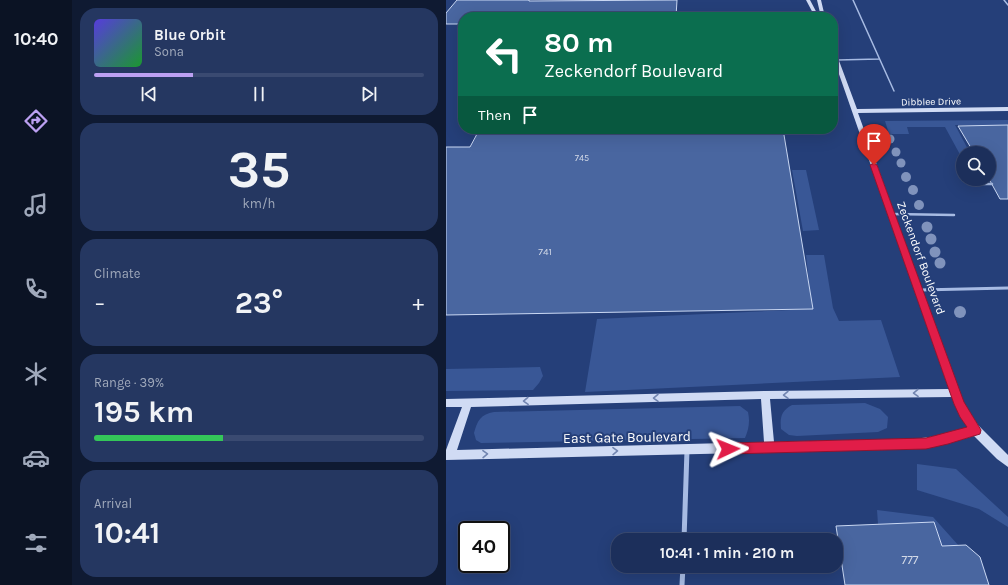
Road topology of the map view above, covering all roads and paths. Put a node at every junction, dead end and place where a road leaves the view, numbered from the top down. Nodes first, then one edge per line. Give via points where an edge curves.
1 (808, 0) edge
2 (819, 0) edge
3 (853, 0) edge
4 (1004, 0) edge
5 (1008, 5) edge
6 (814, 12) edge
7 (822, 12) edge
8 (879, 59) junction
9 (838, 60) edge
10 (838, 63) edge
11 (894, 91) dead end
12 (1008, 109) edge
13 (855, 111) junction
14 (892, 214) junction
15 (954, 215) dead end
16 (1008, 288) edge
17 (919, 290) junction
18 (955, 393) junction
19 (765, 395) junction
20 (468, 402) junction
21 (446, 403) edge
22 (976, 430) junction
23 (769, 448) junction
24 (688, 450) junction
25 (448, 455) edge
26 (1008, 462) edge
27 (684, 533) edge
28 (683, 573) edge
29 (682, 585) edge

1 - 6 street
2 - 7 street
3 - 8 lane
4 - 5 lane
8 - 9 lane
8 - 11 lane
10 - 13 street, Zeckendorf Boulevard
12 - 13 street, Dibblee Drive
13 - 14 street, Zeckendorf Boulevard
14 - 15 lane
14 - 17 street, Zeckendorf Boulevard
16 - 17 lane
17 - 18 street, Zeckendorf Boulevard
18 -> 19 street
18 - 22 street, Zeckendorf Boulevard via 964,413
19 -> 20 street
19 - 23 street
20 - 21 street
20 - 25 street
22 - 23 street, East Gate Boulevard via 926,443
22 - 26 street, Zeckendorf Boulevard
23 - 24 street, East Gate Boulevard
25 -> 24 street, East Gate Boulevard
24 - 27 street
28 - 29 street

